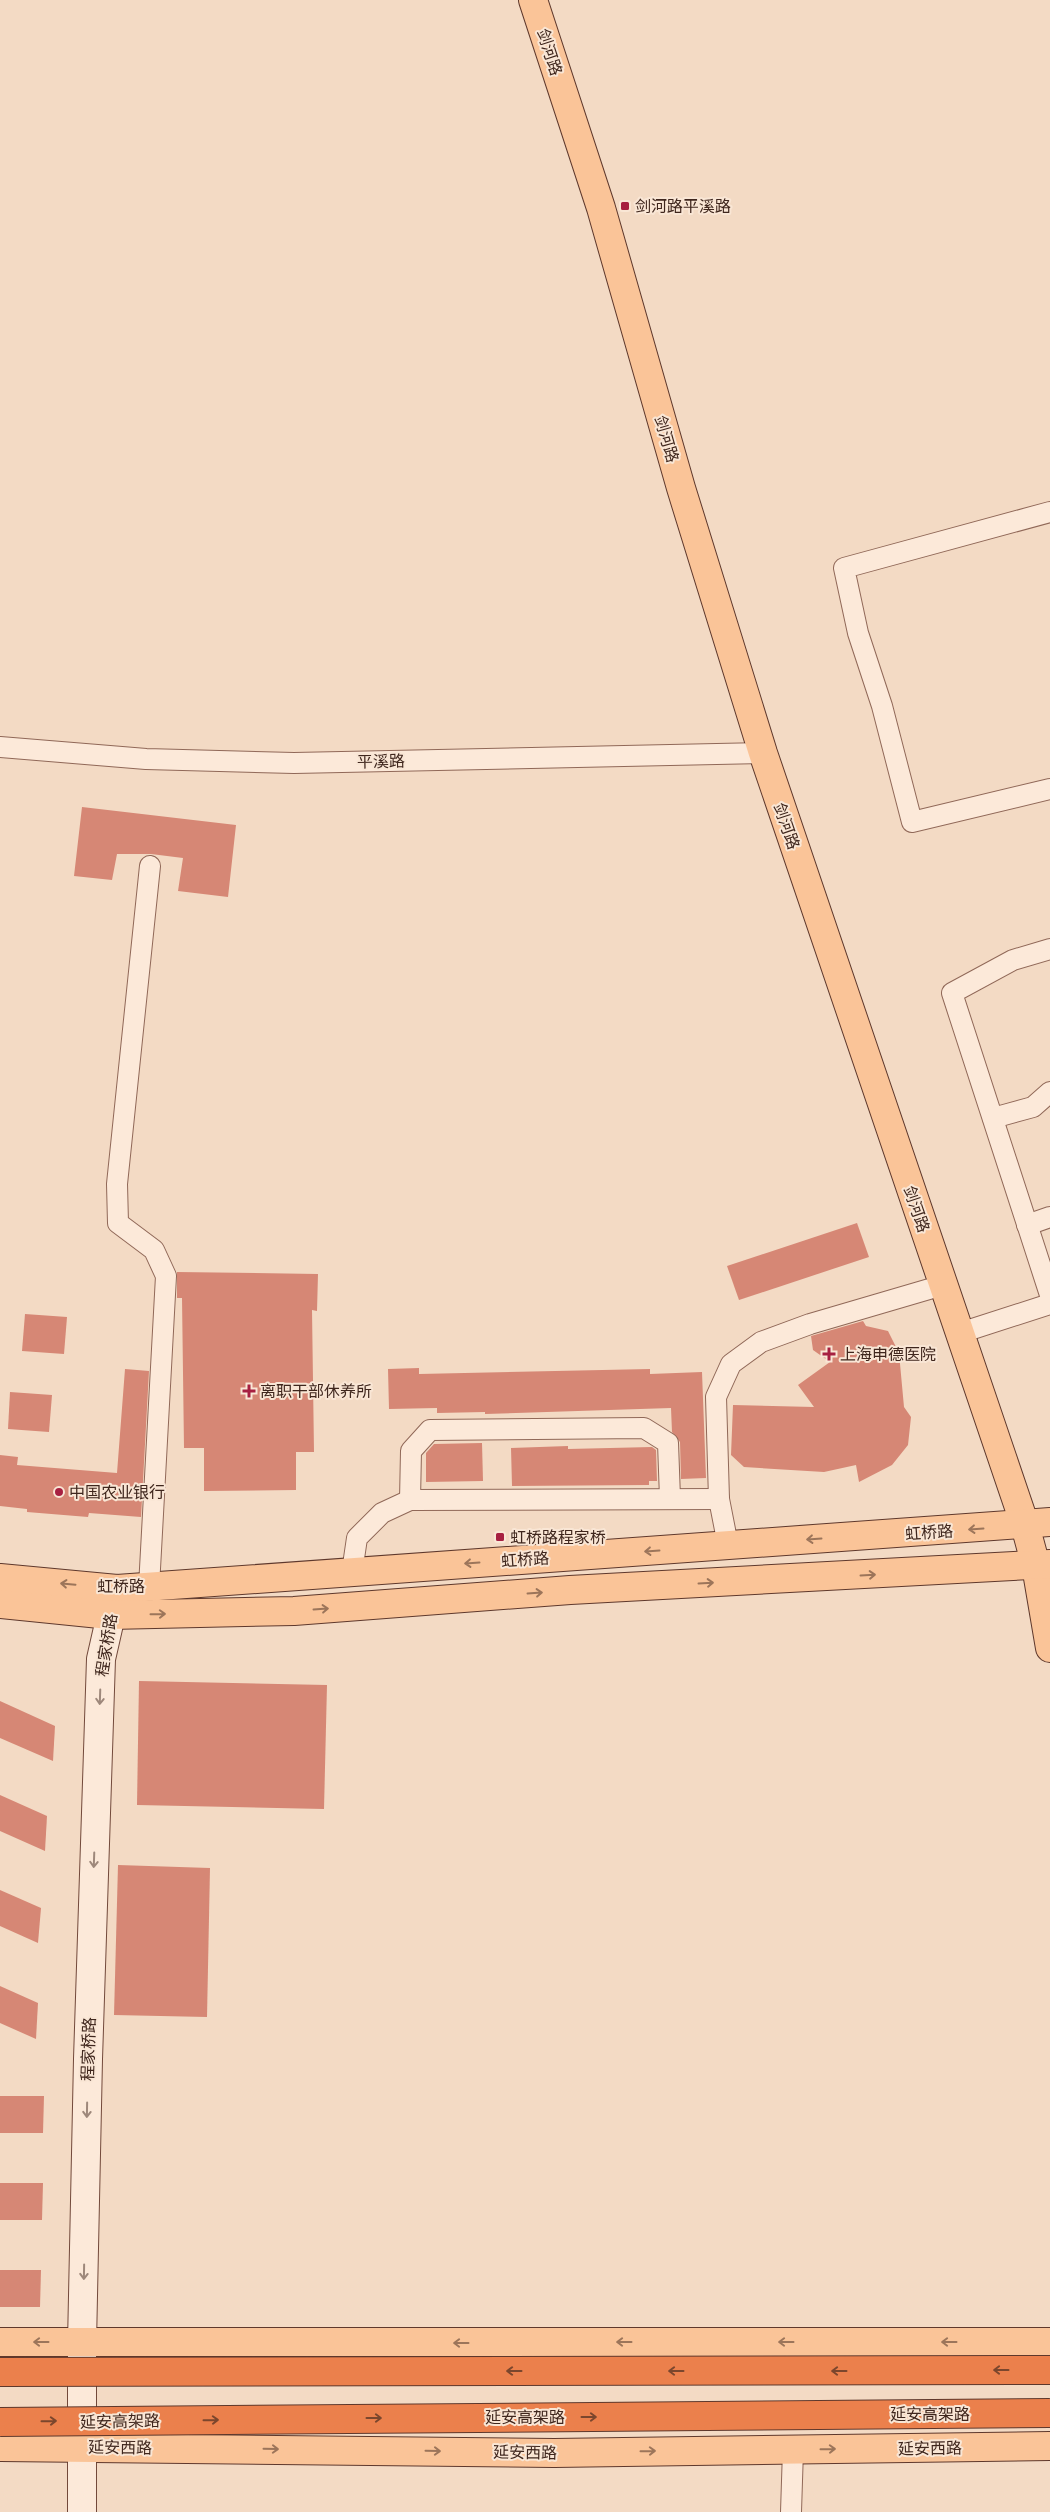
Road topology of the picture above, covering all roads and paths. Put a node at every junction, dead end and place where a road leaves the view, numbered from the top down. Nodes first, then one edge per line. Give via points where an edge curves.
1 (533, 0) edge
2 (1050, 512) edge
3 (0, 747) edge
4 (763, 753) junction
5 (1050, 789) edge
6 (150, 866) dead end
7 (1050, 950) edge
8 (1050, 1092) edge
9 (993, 1118) junction
10 (1050, 1217) edge
11 (1027, 1225) junction
12 (943, 1285) junction
13 (1050, 1295) edge
14 (1050, 1304) edge
15 (960, 1333) junction
16 (670, 1498) junction
17 (719, 1499) junction
18 (410, 1500) junction
19 (1037, 1524) edge
20 (728, 1545) junction
21 (1043, 1565) edge
22 (352, 1572) junction
23 (0, 1578) edge
24 (149, 1586) junction
25 (113, 1602) junction
26 (0, 1604) edge
27 (1050, 1648) edge
28 (0, 2342) edge
29 (1050, 2342) edge
30 (82, 2343) junction
31 (1050, 2370) edge
32 (0, 2372) edge
33 (1050, 2413) edge
34 (0, 2422) edge
35 (82, 2446) junction
36 (1050, 2446) edge
37 (0, 2447) edge
38 (792, 2450) junction
39 (82, 2512) edge
40 (791, 2512) edge

1 - 4 main road, 剑河路 via 602,208 681,488
2 - 5 street via 844,568 858,633 882,706 912,822
3 - 4 street, 平溪路 via 146,758 294,763
4 - 12 main road, 剑河路
6 - 24 street via 117,1184 118,1223 154,1250 166,1276
7 - 9 street via 1014,960 952,993
8 - 9 street via 1033,1107
9 - 11 street
10 - 11 street
11 - 13 street
12 - 15 main road, 剑河路
12 - 17 street via 810,1324 761,1342 731,1364 716,1397
14 - 15 street
15 - 19 main road, 剑河路
16 - 17 street
16 - 18 street
16 - 18 street via 668,1443 644,1428 430,1430 410,1452
17 - 20 street
18 - 22 street via 382,1513 357,1538
19 -> 20 main road, 虹桥路
19 - 21 main road, 剑河路
20 -> 22 main road, 虹桥路
25 -> 21 main road, 虹桥路 via 294,1611 580,1590
21 - 27 main road, 剑河路
22 - 24 main road, 虹桥路
25 -> 23 main road, 虹桥路
24 - 25 main road, 虹桥路
25 - 26 main road, 虹桥路
25 -> 30 street, 程家桥路 via 100,1668
30 -> 28 main road
29 -> 30 main road
30 - 35 street, 程家桥路
31 -> 32 highway, bridge
34 -> 33 highway, 延安高架路, bridge
35 - 37 main road, 延安西路
35 -> 38 main road, 延安西路 via 554,2452
35 - 39 street, 程家桥路
38 -> 36 main road, 延安西路
38 - 40 street

